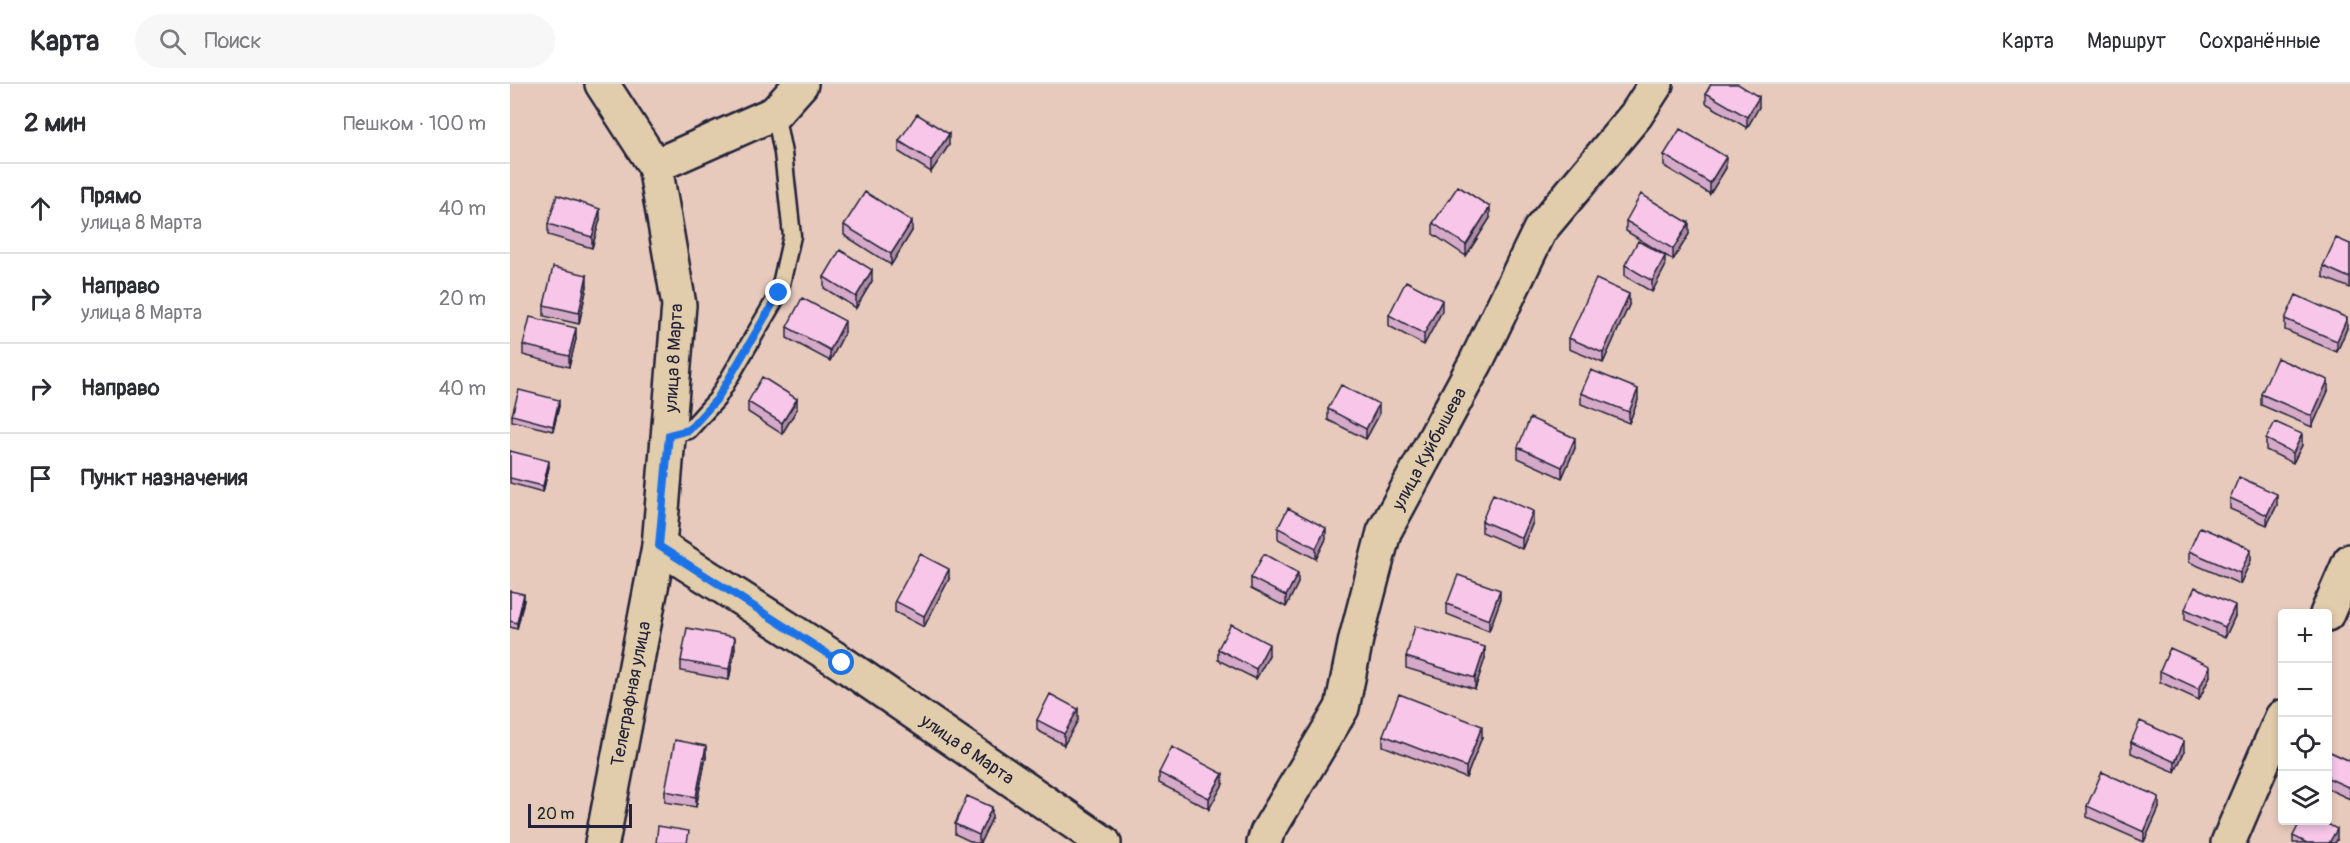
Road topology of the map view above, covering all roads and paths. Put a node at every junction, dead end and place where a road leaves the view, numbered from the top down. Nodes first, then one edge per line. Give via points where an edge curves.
1 (602, 84) edge
2 (801, 84) edge
3 (1656, 84) edge
4 (775, 113) junction
5 (655, 166) junction
6 (669, 435) junction
7 (659, 546) junction
8 (2350, 561) edge
9 (2329, 609) edge
10 (2278, 728) edge
11 (602, 843) edge
12 (1104, 843) edge
13 (1264, 843) edge
14 (2228, 843) edge

1 - 5 street, улица 8 Марта
2 - 4 street
3 - 13 street, улица Куйбышева via 1636,115 1540,230 1476,362 1384,532 1342,708
4 - 5 street
4 - 6 lane via 792,236 779,293 717,399 689,430
5 - 6 street, улица 8 Марта via 679,305
6 - 7 street, улица 8 Марта
7 - 11 street, Телеграфная улица
7 - 12 street, улица 8 Марта via 842,663
8 - 9 street
10 - 14 street

